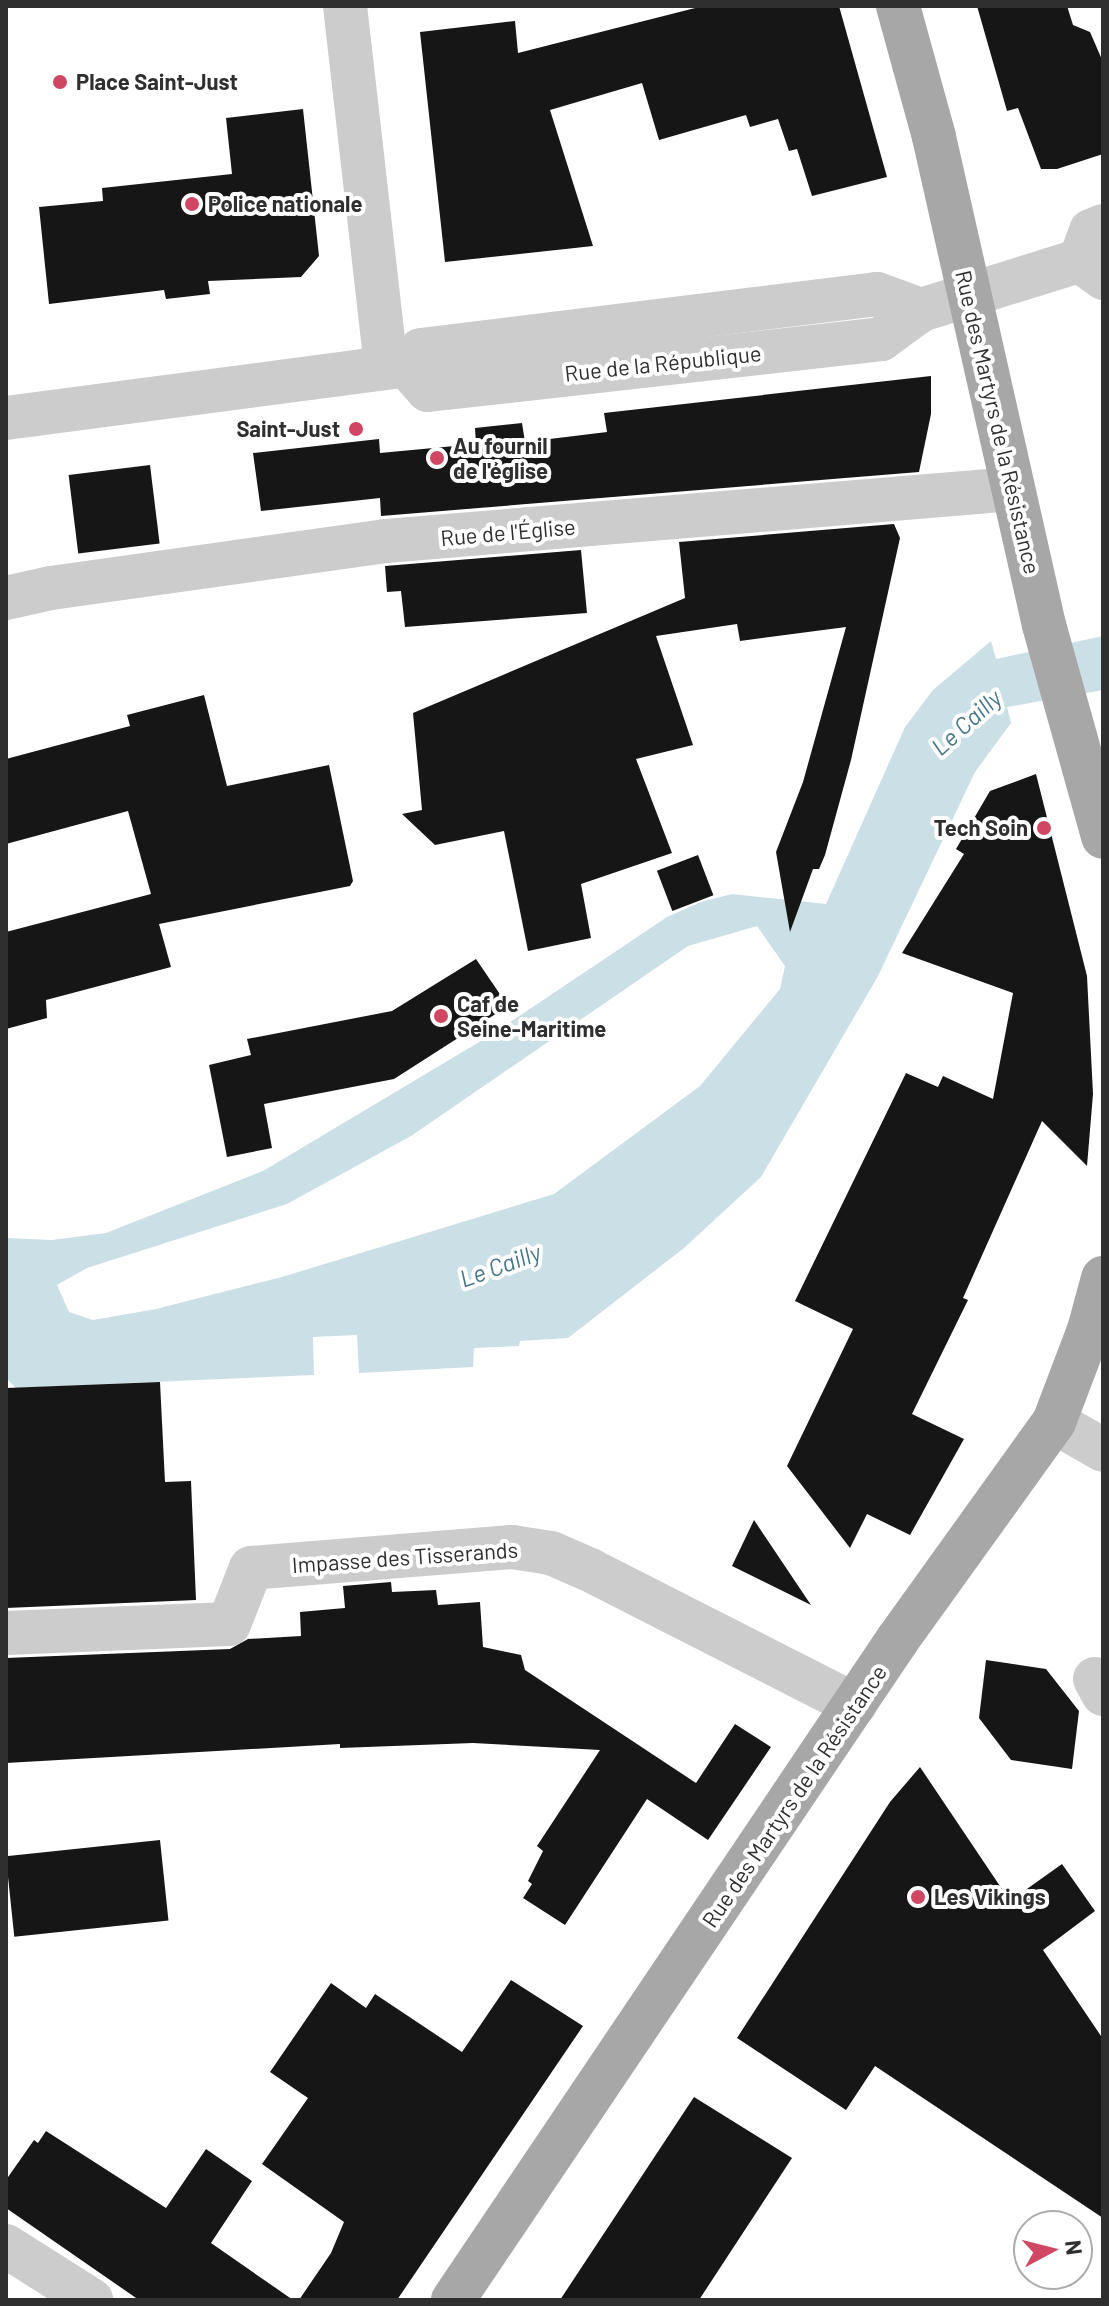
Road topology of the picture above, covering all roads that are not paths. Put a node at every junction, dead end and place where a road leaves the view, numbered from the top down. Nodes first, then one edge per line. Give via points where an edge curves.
1 (345, 6) edge
2 (898, 6) edge
3 (1095, 255) edge
4 (969, 293) junction
5 (396, 366) junction
6 (6, 418) edge
7 (1013, 489) junction
8 (6, 598) edge
9 (1103, 837) edge
10 (1103, 1278) edge
11 (1054, 1422) junction
12 (1103, 1450) edge
13 (6, 1633) edge
14 (855, 1705) junction
15 (6, 2246) edge
16 (91, 2300) edge
17 (453, 2300) edge

1 - 5 street
2 - 4 main road, Rue des Martyrs de la Résistance
3 - 4 street, Rue de la République
4 - 5 street, Rue de la République via 921,310 877,294 421,350
4 - 7 main road, Rue des Martyrs de la Résistance
5 - 6 street, Rue de la République
7 - 8 street, Rue de l'Église via 386,541
7 - 9 main road, Rue des Martyrs de la Résistance via 1044,625
10 - 11 main road, Rue des Martyrs de la Résistance
11 - 12 street
11 - 14 main road, Rue des Martyrs de la Résistance
13 - 14 street, Impasse des Tisserands via 229,1624 251,1568 512,1547 551,1553 590,1570
14 - 17 main road, Rue des Martyrs de la Résistance
15 - 16 street

